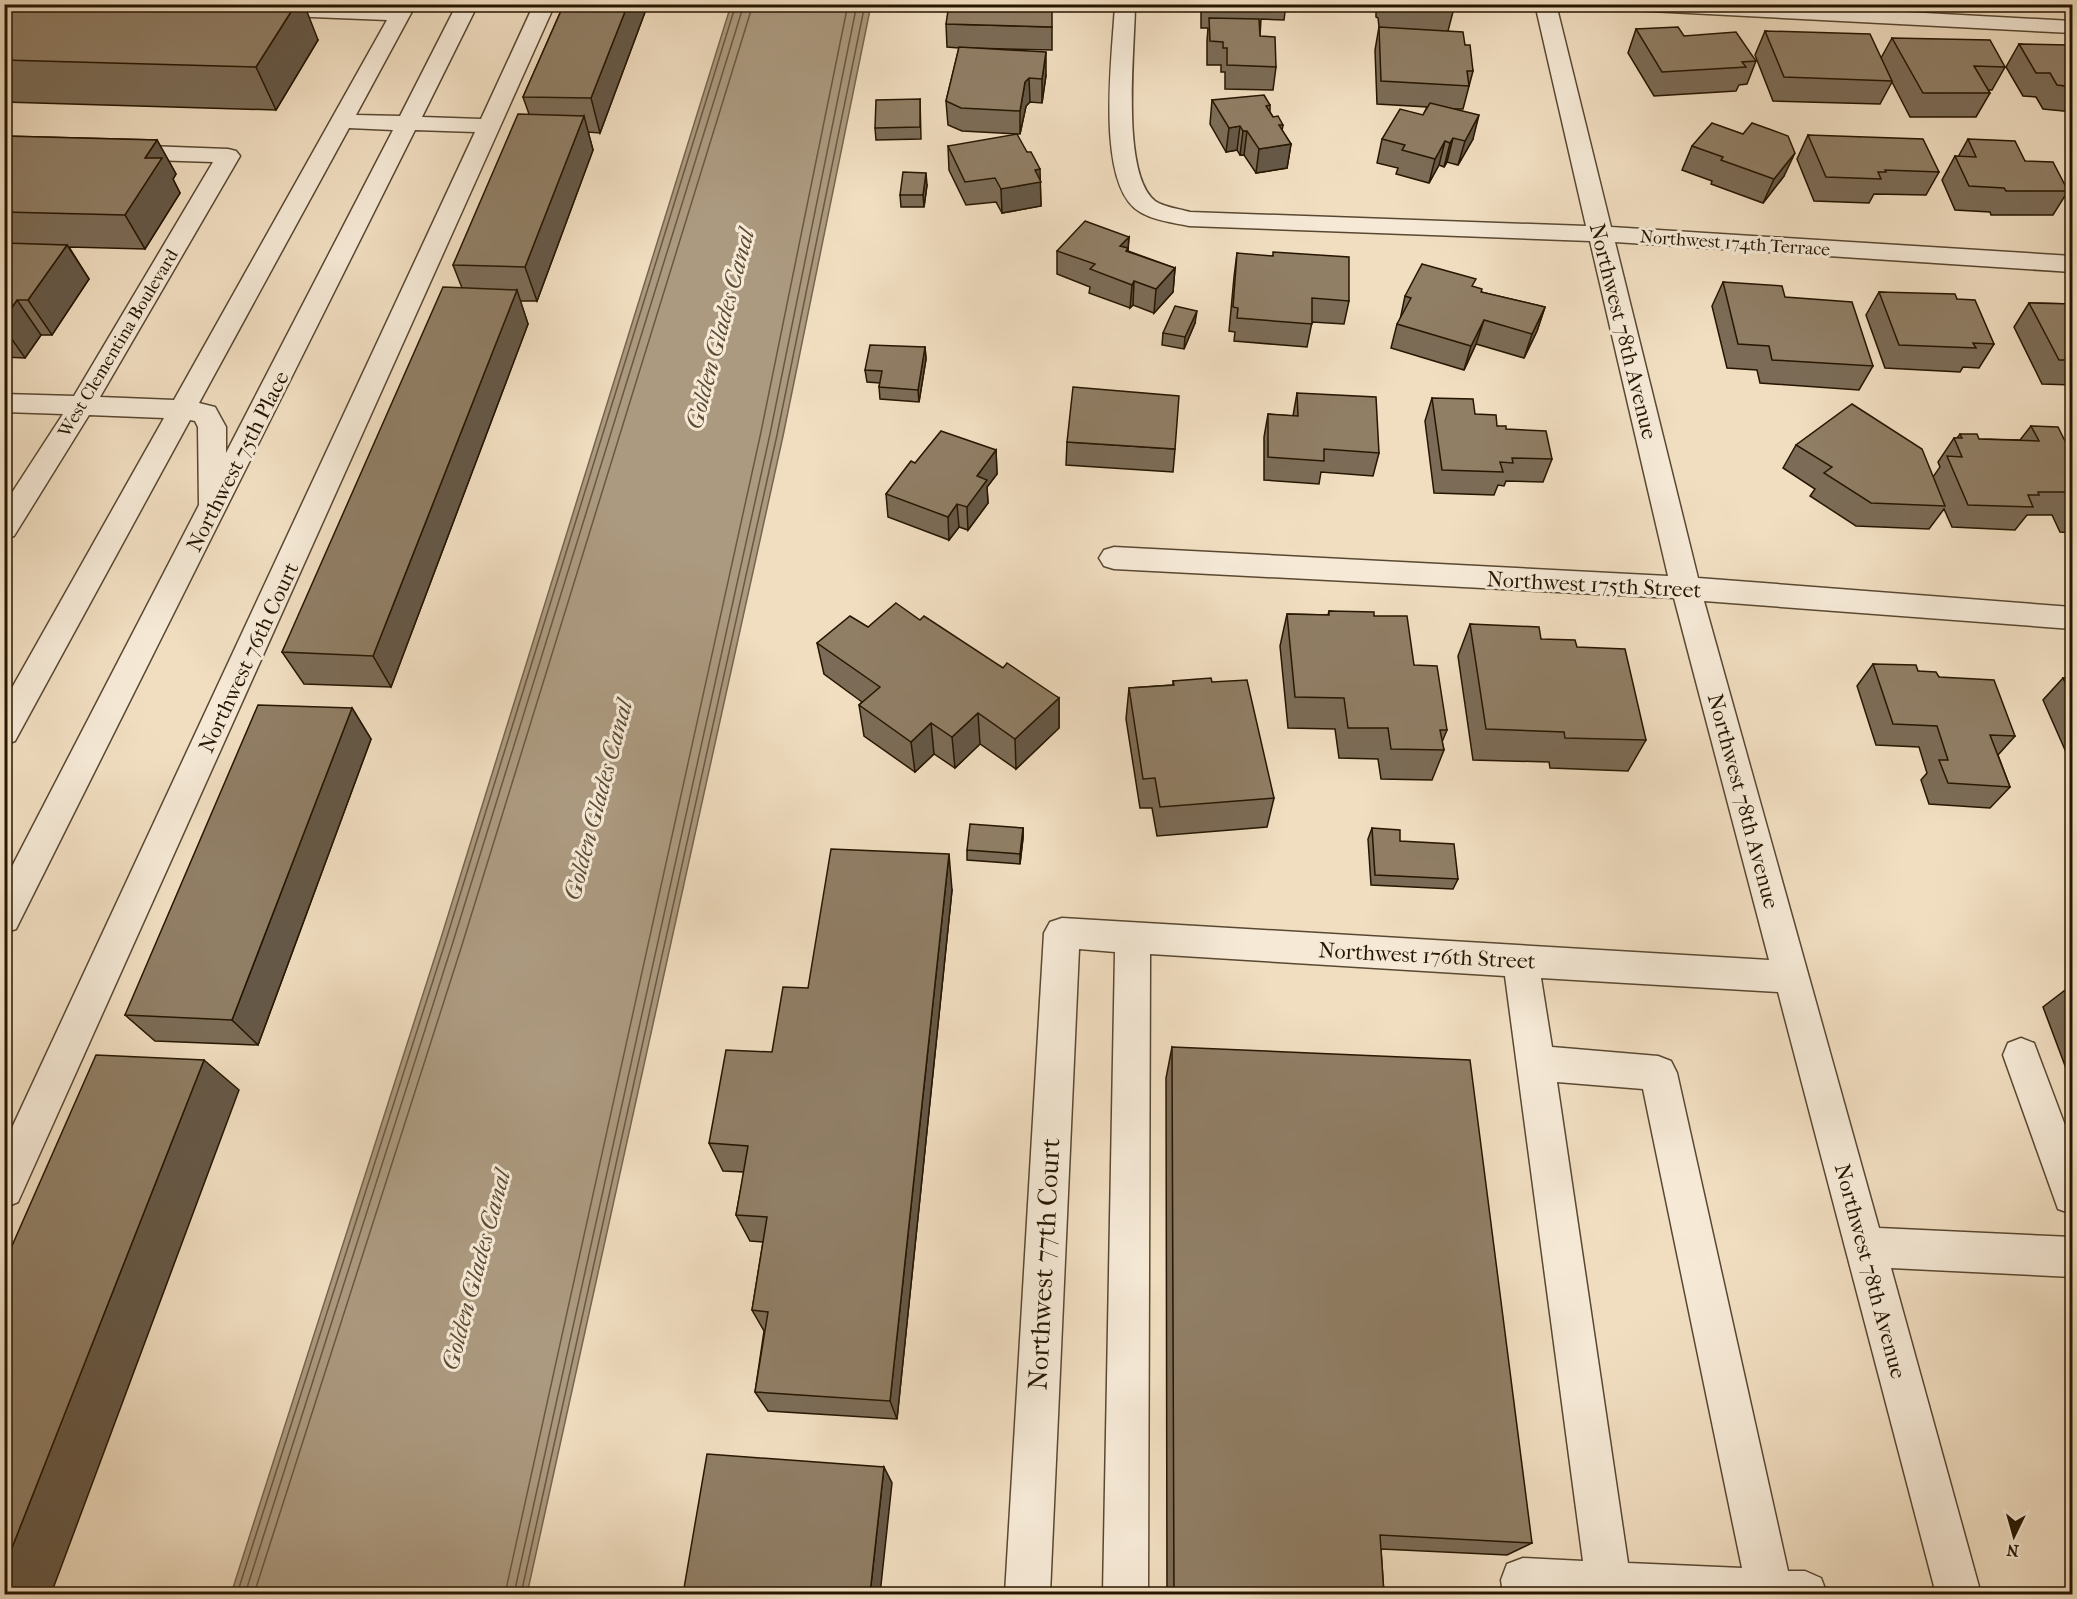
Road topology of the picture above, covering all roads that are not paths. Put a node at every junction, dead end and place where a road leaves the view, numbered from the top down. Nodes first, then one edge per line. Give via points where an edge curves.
1 (468, 4) edge
2 (545, 4) edge
3 (1125, 4) edge
4 (1545, 4) edge
5 (1631, 4) edge
6 (237, 8) edge
7 (404, 9) edge
8 (1948, 13) edge
9 (2073, 27) edge
10 (342, 121) junction
11 (408, 123) junction
12 (491, 126) junction
13 (99, 151) edge
14 (1601, 234) junction
15 (2073, 264) edge
16 (4, 403) edge
17 (82, 405) junction
18 (183, 409) junction
19 (212, 510) junction
20 (4, 529) edge
21 (1114, 558) dead end
22 (1686, 588) junction
23 (2073, 618) edge
24 (4, 732) edge
25 (4, 918) edge
26 (1062, 933) joint
27 (1133, 937) junction
28 (1521, 960) junction
29 (1792, 977) junction
30 (2021, 1055) dead end
31 (1534, 1063) junction
32 (4, 1189) edge
33 (2073, 1195) edge
34 (1865, 1247) junction
35 (2073, 1257) edge
36 (1609, 1584) junction
37 (1760, 1593) edge
38 (1027, 1594) edge
39 (1125, 1594) edge
40 (1524, 1594) edge
41 (1959, 1594) edge

1 - 11 street, Northwest 75th Place
2 - 12 street, Northwest 76th Court
3 - 14 street, Northwest 174th Terrace via 1121,148 1130,186 1148,207 1189,219
4 - 14 street, Northwest 78th Avenue
5 - 8 street
6 - 7 street
7 - 10 street
8 - 9 street
10 - 11 street
10 - 18 street
11 - 12 street
11 - 19 street, Northwest 75th Place
12 - 32 street, Northwest 76th Court
13 - 17 street, West Clementina Boulevard via 228,156
14 - 15 street, Northwest 174th Terrace
14 - 22 street, Northwest 78th Avenue
16 - 17 street
17 - 18 street
17 - 20 street, West Clementina Boulevard
18 - 19 street via 205,414 212,427
18 - 24 street
19 - 25 street, Northwest 75th Place
21 - 22 street, Northwest 175th Street
22 - 23 street, Northwest 175th Street
22 - 29 street, Northwest 78th Avenue
26 - 27 street, Northwest 176th Street
26 - 38 street, Northwest 77th Court
27 - 28 street, Northwest 176th Street
27 - 39 street
28 - 29 street, Northwest 176th Street
28 - 31 street
29 - 34 street, Northwest 78th Avenue
30 - 33 street
31 - 36 street
31 - 37 street via 1658,1072
34 - 35 street
34 - 41 street, Northwest 78th Avenue
36 - 37 street
36 - 40 street via 1523,1580

